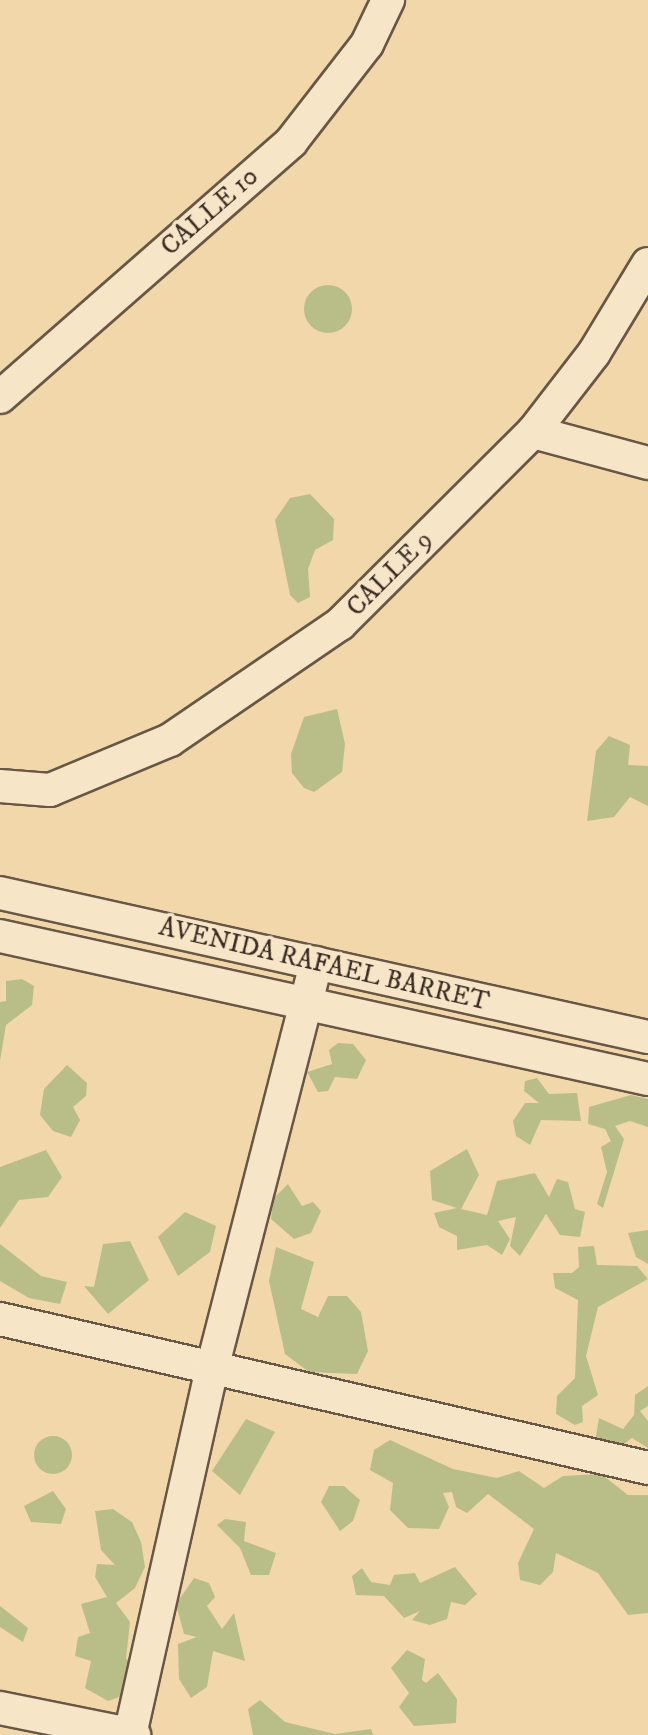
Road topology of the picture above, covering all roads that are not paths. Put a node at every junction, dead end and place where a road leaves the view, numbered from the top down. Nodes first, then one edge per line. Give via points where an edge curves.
1 (388, 0) edge
2 (648, 264) edge
3 (0, 397) edge
4 (533, 432) junction
5 (648, 463) edge
6 (0, 786) edge
7 (0, 893) edge
8 (0, 936) edge
9 (316, 963) junction
10 (304, 1003) junction
11 (648, 1037) edge
12 (648, 1079) edge
13 (0, 1319) edge
14 (213, 1365) junction
15 (648, 1468) edge
16 (0, 1708) edge
17 (131, 1735) edge

1 - 3 street, CALLE 10 via 367,44 291,142
2 - 4 street, CALLE 9 via 594,353
4 - 5 street
4 - 6 street, CALLE 9 via 340,624 170,740 50,790
7 - 9 street, AVENIDA RAFAEL BARRET
8 - 10 street, AVENIDA RAFAEL BARRET
9 - 10 street
9 - 11 street, AVENIDA RAFAEL BARRET
10 - 12 street, AVENIDA RAFAEL BARRET
10 - 14 street
13 - 14 street
14 - 15 street
14 - 17 street
16 - 17 street

